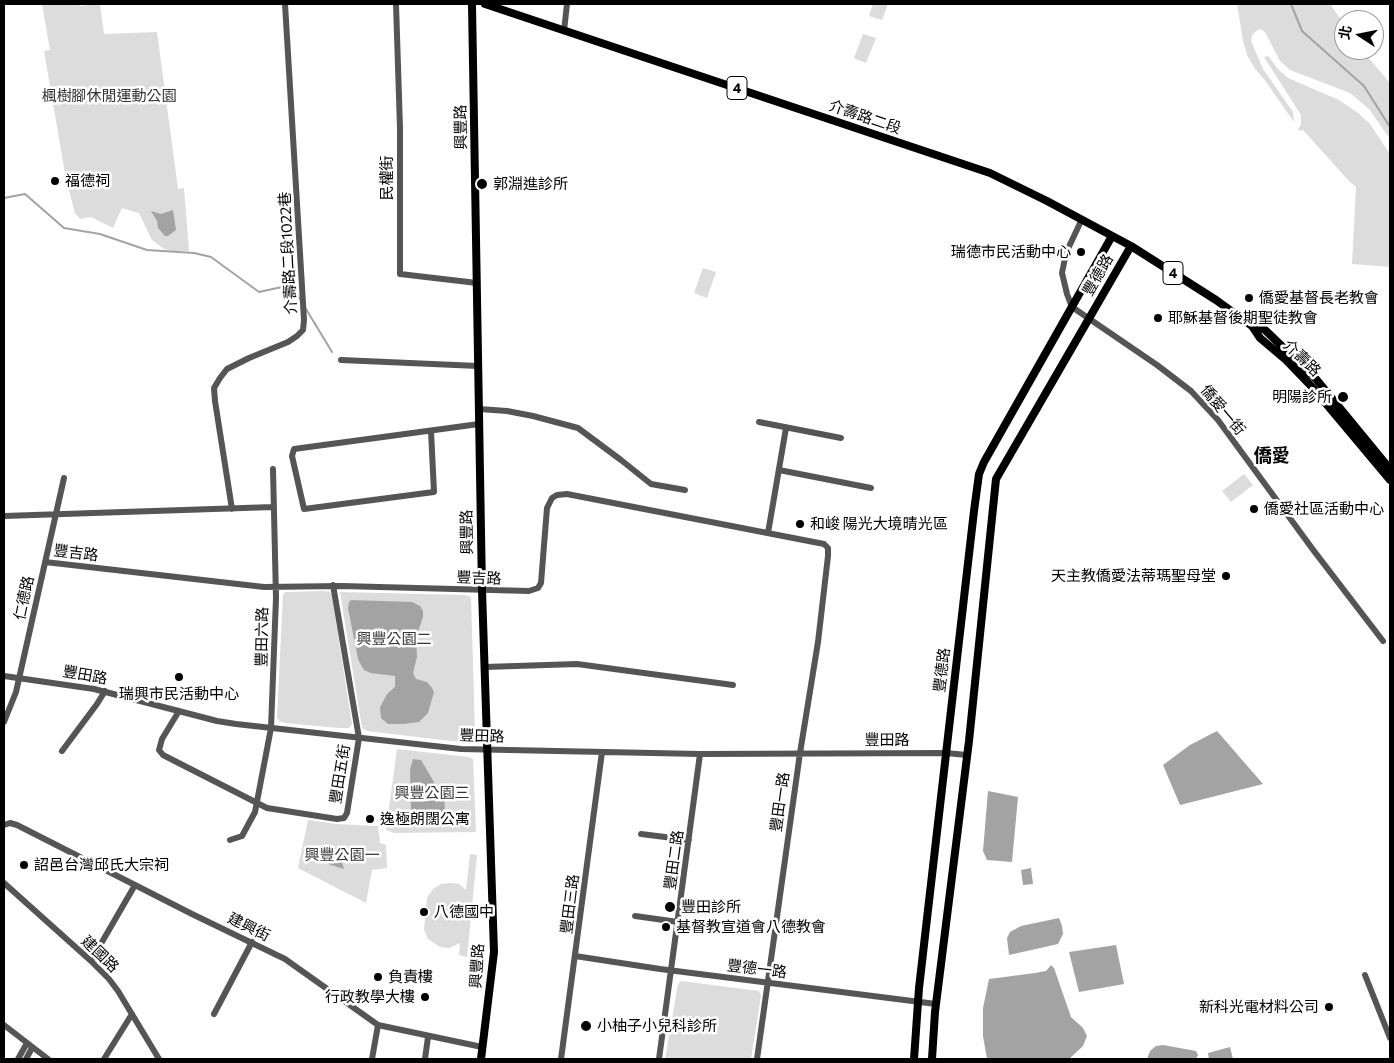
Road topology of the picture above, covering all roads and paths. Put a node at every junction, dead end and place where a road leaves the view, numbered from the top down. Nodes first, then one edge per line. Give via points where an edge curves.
1 (285, 4) edge
2 (396, 4) edge
3 (472, 4) edge
4 (485, 4) edge
5 (567, 4) edge
6 (564, 31) junction
7 (1082, 220) junction
8 (1112, 236) junction
9 (1131, 246) junction
10 (477, 283) junction
11 (1216, 300) joint
12 (1072, 307) junction
13 (1089, 318) junction
14 (1252, 326) junction
15 (342, 360) dead end
16 (478, 366) junction
17 (479, 409) junction
18 (759, 422) dead end
19 (479, 424) junction
20 (786, 428) junction
21 (431, 431) junction
22 (841, 438) dead end
23 (272, 469) dead end
24 (1390, 469) edge
25 (779, 470) junction
26 (64, 478) dead end
27 (1390, 480) edge
28 (871, 488) dead end
29 (685, 490) dead end
30 (273, 507) junction
31 (232, 509) junction
32 (56, 515) junction
33 (4, 516) edge
34 (768, 533) junction
35 (828, 548) joint
36 (45, 562) junction
37 (333, 585) junction
38 (275, 587) junction
39 (482, 590) junction
40 (1383, 641) dead end
41 (485, 667) junction
42 (4, 676) edge
43 (19, 678) junction
44 (733, 685) dead end
45 (105, 691) junction
46 (179, 711) junction
47 (4, 722) edge
48 (271, 728) junction
49 (359, 738) junction
50 (488, 749) junction
51 (62, 751) dead end
52 (602, 752) junction
53 (800, 753) junction
54 (946, 753) junction
55 (700, 754) junction
56 (967, 755) junction
57 (256, 803) junction
58 (4, 825) edge
59 (641, 834) dead end
60 (230, 840) dead end
61 (689, 840) junction
62 (4, 883) edge
63 (135, 885) junction
64 (635, 916) dead end
65 (678, 922) junction
66 (252, 942) junction
67 (575, 956) junction
68 (91, 961) junction
69 (671, 970) junction
70 (1365, 975) dead end
71 (768, 983) junction
72 (918, 1002) junction
73 (936, 1004) junction
74 (132, 1014) junction
75 (214, 1014) dead end
76 (4, 1025) edge
77 (378, 1026) junction
78 (428, 1037) junction
79 (1390, 1038) edge
80 (30, 1045) junction
81 (482, 1048) junction
82 (18, 1059) edge
83 (26, 1059) edge
84 (48, 1059) edge
85 (104, 1059) edge
86 (159, 1059) edge
87 (372, 1059) edge
88 (425, 1059) edge
89 (481, 1059) edge
90 (561, 1059) edge
91 (659, 1059) edge
92 (757, 1059) edge
93 (914, 1059) edge
94 (932, 1059) edge

1 - 31 street, 介壽路二段1022巷 via 303,330 288,342 227,369 214,388
2 - 10 street, 民權街 via 400,274
3 - 10 main road, 興豐路
4 - 6 main road, 介壽路二段 / 4
5 - 6 street
6 - 7 main road, 介壽路二段 / 4 via 990,173
7 - 8 main road, 介壽路二段 / 4
7 - 12 street, 豐德路 via 1066,253 1062,272
8 - 9 main road, 介壽路二段 / 4
8 - 12 main road, 豐德路
9 - 11 main road, 介壽路二段 / 4
9 - 13 main road, 豐德路
10 - 16 main road, 興豐路
11 - 14 main road, 介壽路 / 4
12 - 13 street, 豐德路
12 - 54 main road, 豐德路 via 980,474
13 - 40 street, 僑愛一街 via 1198,398
13 - 56 main road, 豐德路 via 996,479
14 - 24 main road, 介壽路 / 4 via 1264,329 1316,378
14 - 27 main road, 介壽路 / 4 via 1260,338 1312,387
15 - 16 street
16 - 17 main road, 興豐路
17 - 19 main road, 興豐路
17 - 29 street via 507,411 578,428 650,484
18 - 20 street
19 - 21 street
19 - 39 main road, 興豐路
20 - 22 street
20 - 25 street
21 - 21 street via 294,449 292,456 304,509 434,492
23 - 30 street, 豐田六路
25 - 28 street
25 - 34 street
26 - 32 street, 仁德路
30 - 31 street
30 - 38 street, 豐田六路
31 - 32 street
32 - 33 street
32 - 36 street, 仁德路
34 - 35 street, 豐吉路 via 824,544
34 - 39 street, 豐吉路 via 566,494 556,495 547,508 538,588 529,592
35 - 53 street, 豐田一路 via 818,642
36 - 38 street, 豐吉路
36 - 43 street, 仁德路
37 - 38 street, 豐吉路
37 - 39 street, 豐吉路
37 - 49 street, 豐田五街
38 - 48 street, 豐田六路
39 - 41 main road, 興豐路
41 - 44 street via 577,664
41 - 50 main road, 興豐路
42 - 43 street, 豐田路
43 - 45 street, 豐田路
43 - 47 street, 仁德路
45 - 46 street, 豐田路
45 - 51 street
46 - 48 street, 豐田路 via 217,721
46 - 57 street via 162,739 160,753
48 - 49 street, 豐田路
48 - 57 street, 豐田六路
49 - 50 street, 豐田路
49 - 57 street, 豐田五街 via 344,818 267,808
50 - 52 street, 豐田路
50 - 81 main road, 興豐路 via 494,952
52 - 55 street, 豐田路
52 - 67 street, 豐田三路
53 - 54 street, 豐田路
53 - 55 street, 豐田路
53 - 71 street, 豐田一路
54 - 56 street, 豐田路
54 - 72 main road, 豐德路
55 - 61 street, 豐田二路
56 - 73 main road, 豐德路
57 - 60 street, 豐田六路 via 255,812 242,836
58 - 63 street, 建興街 via 16,825
59 - 61 street
61 - 65 street, 豐田二路
62 - 68 street, 建國路
63 - 66 street, 建興街
63 - 68 street
64 - 65 street
65 - 69 street, 豐田二路
66 - 75 street
66 - 77 street, 建興街 via 285,959
67 - 69 street, 豐德一路
67 - 90 street, 豐田三路
68 - 74 street, 建國路 via 118,991
69 - 71 street, 豐德一路
69 - 91 street, 豐田二路
70 - 79 street
71 - 72 street, 豐德一路
71 - 92 street, 豐田一路
72 - 73 street, 豐德一路
72 - 93 main road, 豐德路
73 - 94 main road, 豐德路
74 - 85 street
74 - 86 street, 建國路
76 - 80 street
77 - 78 street, 建興街
77 - 87 street
78 - 81 street, 建興街
78 - 88 street
80 - 82 street
80 - 83 street
80 - 84 street
81 - 89 main road, 興豐路

